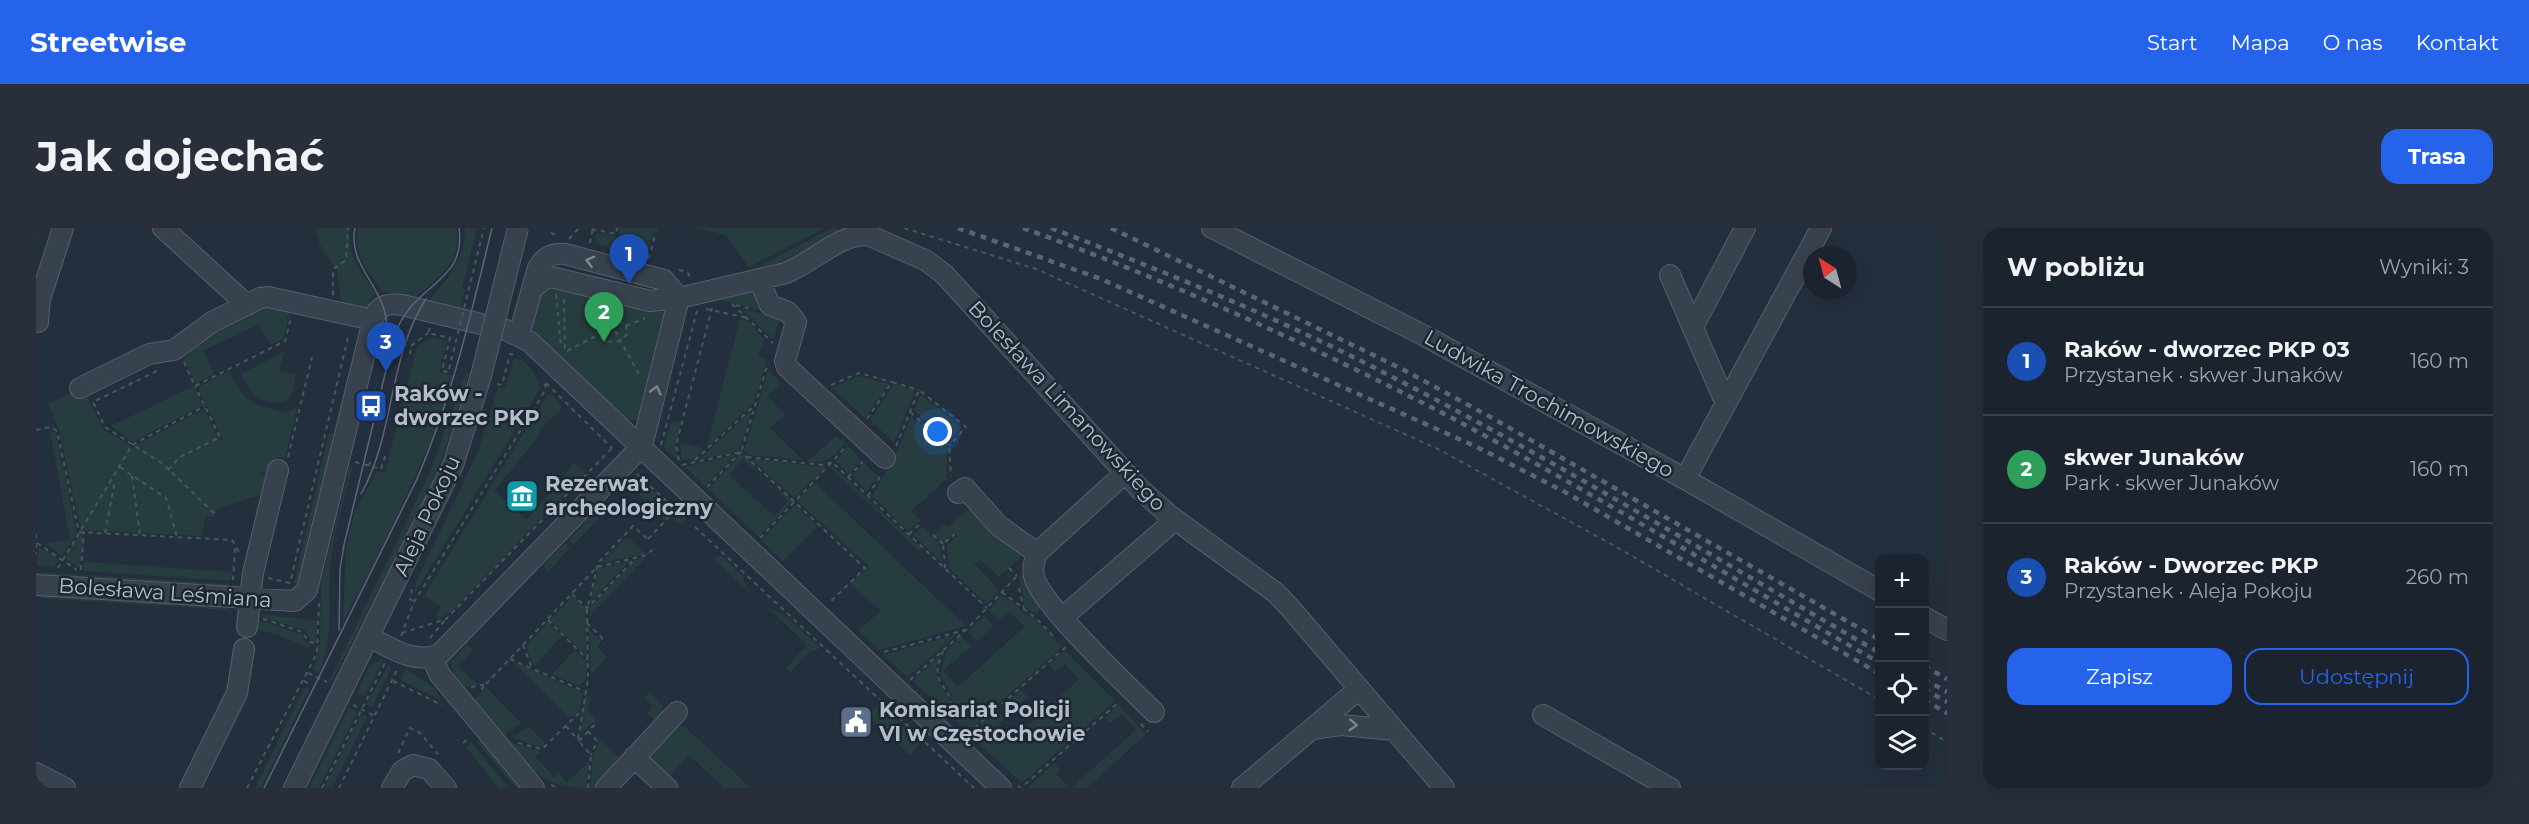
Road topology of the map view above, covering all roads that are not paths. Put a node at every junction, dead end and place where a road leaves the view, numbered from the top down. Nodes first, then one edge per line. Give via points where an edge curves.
1 (63, 228) edge
2 (163, 228) edge
3 (518, 228) edge
4 (1212, 228) edge
5 (1745, 228) edge
6 (1821, 228) edge
7 (1670, 275) dead end
8 (759, 280) junction
9 (679, 298) junction
10 (247, 305) junction
11 (38, 322) dead end
12 (1693, 327) junction
13 (376, 329) junction
14 (519, 335) junction
15 (80, 388) dead end
16 (1726, 404) junction
17 (651, 447) junction
18 (884, 458) road end
19 (278, 470) dead end
20 (1125, 473) junction
21 (1685, 478) junction
22 (955, 489) road end
23 (1175, 520) junction
24 (1035, 558) junction
25 (36, 585) edge
26 (1875, 588) edge
27 (250, 614) junction
28 (1063, 617) junction
29 (1929, 620) edge
30 (1947, 630) edge
31 (369, 637) junction
32 (244, 649) dead end
33 (430, 649) junction
34 (1359, 688) junction
35 (676, 712) dead end
36 (1154, 712) dead end
37 (1543, 715) dead end
38 (1312, 729) junction
39 (1394, 730) junction
40 (634, 757) junction
41 (36, 773) edge
42 (1007, 785) edge
43 (65, 788) edge
44 (189, 788) edge
45 (294, 788) edge
46 (392, 788) edge
47 (446, 788) edge
48 (534, 788) edge
49 (606, 788) edge
50 (667, 788) edge
51 (1242, 788) edge
52 (1444, 788) edge
53 (1670, 788) edge

1 - 11 street via 40,299
2 - 10 street
3 - 31 street, Aleja Pokoju, bridge via 488,380 453,465
4 - 21 street, Ludwika Trochimowskiego via 1425,336
5 - 12 street
6 - 16 street
7 - 12 street
8 - 9 street, Bolesława Limanowskiego
8 - 18 street via 770,305 788,312 796,322 786,364
8 - 20 street, Bolesława Limanowskiego via 802,267 849,237 859,235 925,260 944,274
9 -> 14 street, Bolesława Limanowskiego via 650,301 551,277 532,289
17 -> 9 street
10 - 13 street via 267,297 330,310
10 - 15 street via 212,322 178,354 149,354
12 - 16 street
13 - 14 street via 376,313 384,305 402,305
13 - 27 street, Bolesława Leśmiana via 307,591 295,601
14 - 17 street
16 - 21 street
17 - 33 street via 447,648
17 - 42 street
19 - 27 street
20 - 23 street, Bolesława Limanowskiego
20 - 24 street
21 - 26 street, Ludwika Trochimowskiego
22 - 24 street via 965,488
23 - 28 street
23 - 34 street, Bolesława Limanowskiego via 1276,593
24 - 28 street via 1034,577 1039,589
25 - 27 street, Bolesława Leśmiana
28 - 36 street
29 - 30 street
31 - 33 street via 405,654
31 - 45 street, Aleja Pokoju
32 - 44 street via 237,693
33 - 48 street via 440,675
34 - 38 street
34 - 39 street, Bolesława Limanowskiego
35 - 40 street
37 - 53 street
38 -> 39 street via 1341,724
38 - 51 street
39 - 52 street, Bolesława Limanowskiego
40 - 49 street
40 - 50 street
41 - 43 street
46 - 47 street via 402,771 414,765 429,769

